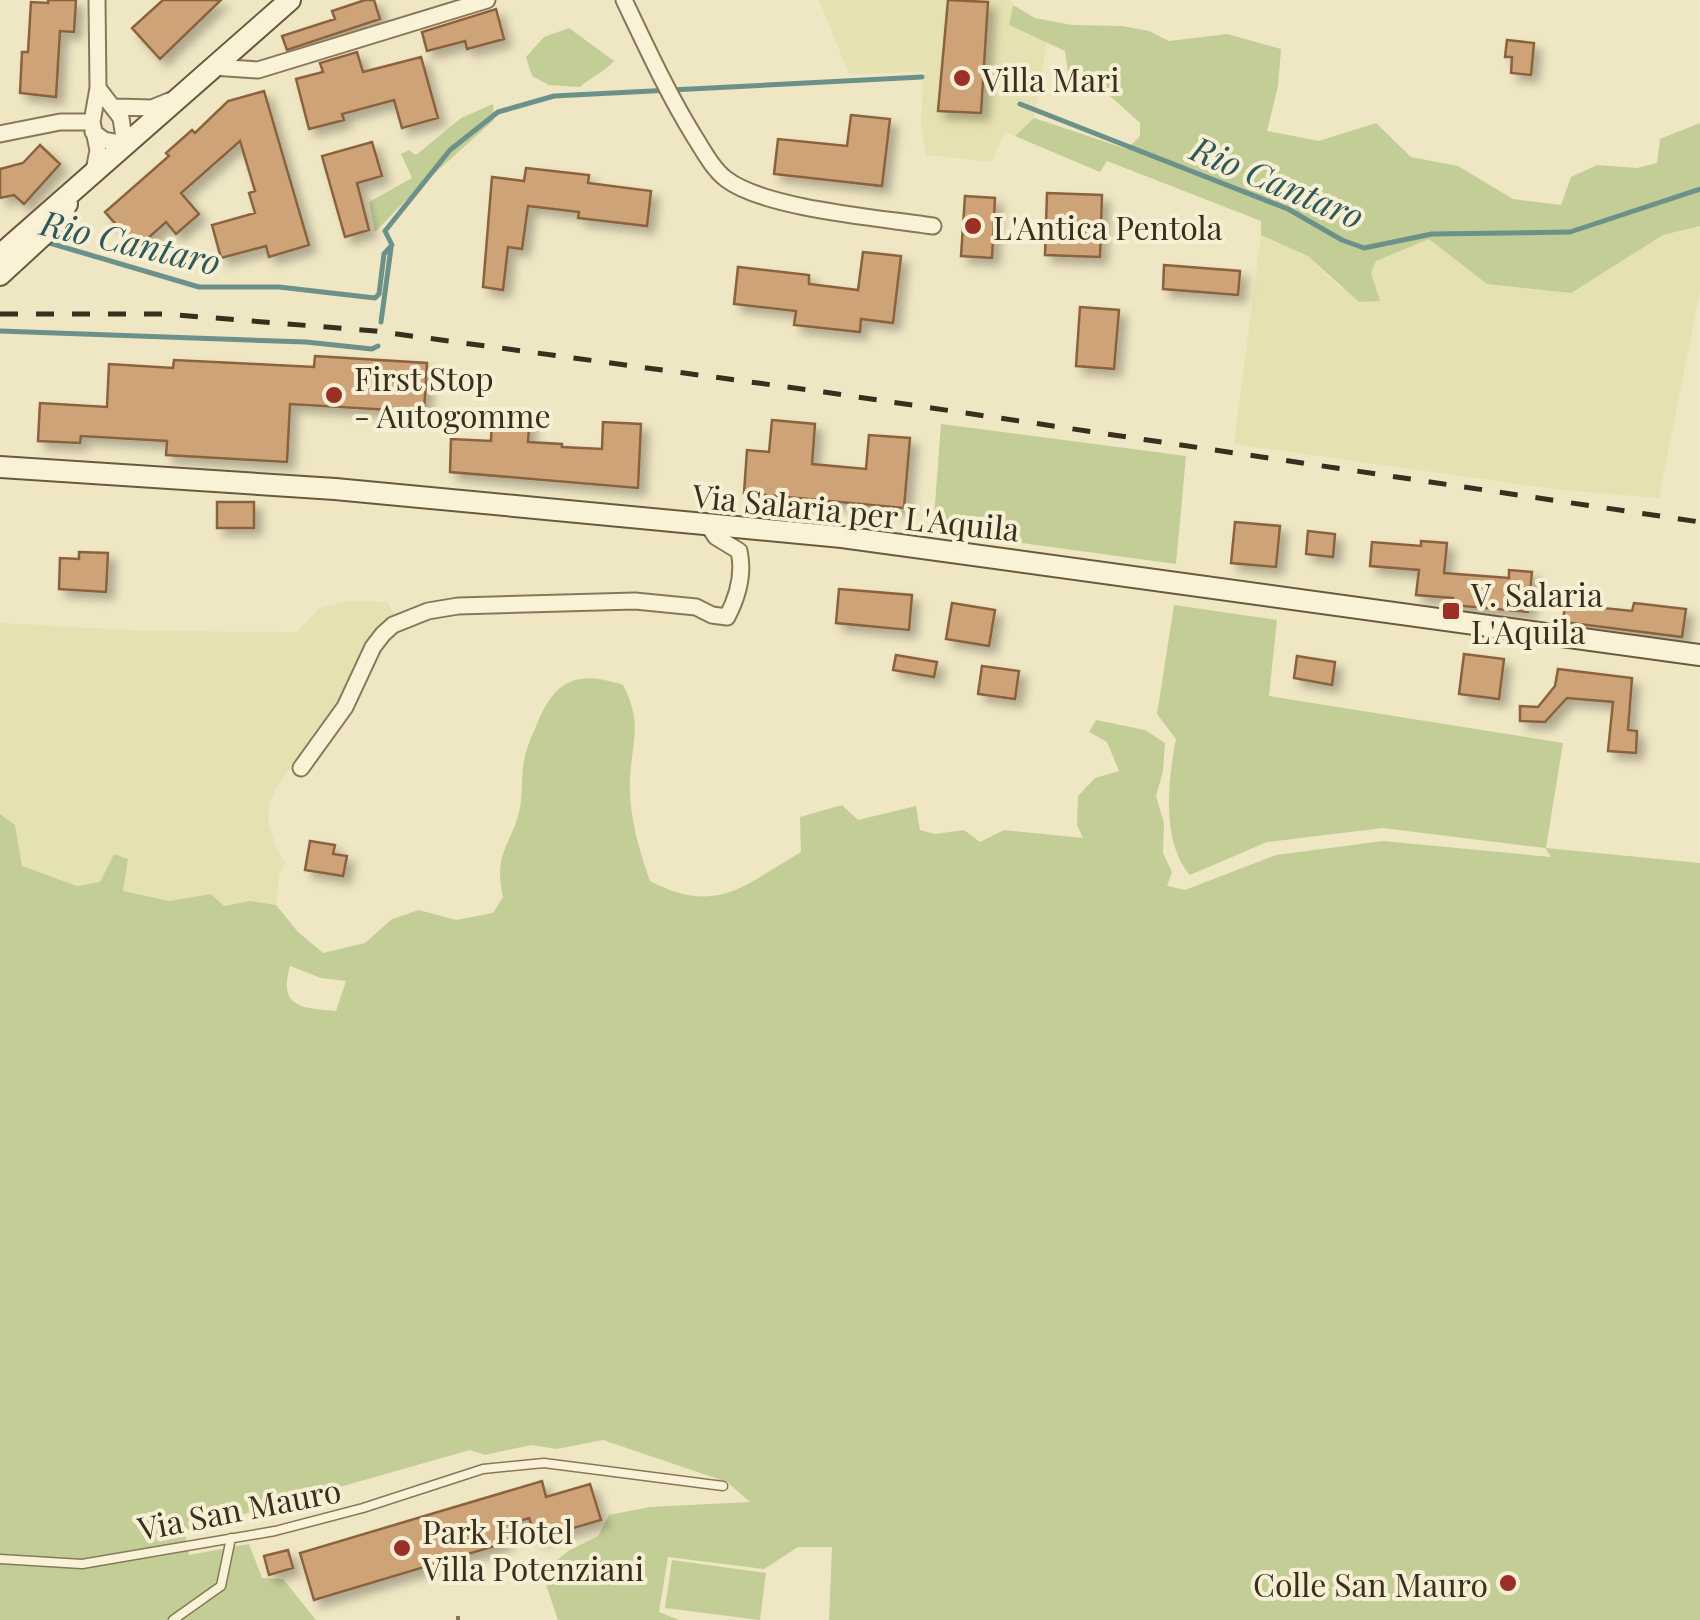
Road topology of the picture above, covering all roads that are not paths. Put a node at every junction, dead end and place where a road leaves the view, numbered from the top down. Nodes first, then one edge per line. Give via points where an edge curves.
1 (96, 0) edge
2 (290, 0) edge
3 (487, 0) edge
4 (624, 0) edge
5 (212, 68) junction
6 (98, 88) junction
7 (177, 98) junction
8 (116, 108) junction
9 (92, 127) junction
10 (0, 134) edge
11 (125, 144) junction
12 (88, 176) junction
13 (933, 226) dead end
14 (10, 252) edge
15 (0, 275) edge
16 (0, 467) edge
17 (708, 524) junction
18 (1700, 655) edge
19 (301, 768) dead end
20 (723, 1486) dead end
21 (231, 1538) junction
22 (0, 1559) edge
23 (173, 1620) edge

1 - 6 street
2 - 5 main road
3 - 5 street via 258,70
4 - 13 street via 668,93 725,178 779,201
5 - 7 main road
6 - 8 street
6 - 9 street
7 - 8 street via 152,108
7 - 11 main road
8 - 11 street
9 - 10 street via 60,122
9 - 11 street via 104,140
9 - 12 street via 98,150
11 - 12 main road
12 - 14 main road
14 - 15 main road
16 - 17 main road, Via Salaria per L'Aquila
17 - 18 main road, Via Salaria per L'Aquila via 946,549
17 - 19 street via 739,550 735,601 727,616 635,601 428,611 383,634 345,707
20 - 21 lane, Via San Mauro via 544,1463 482,1469 363,1508
21 - 22 lane, Via San Mauro via 82,1564
21 - 23 lane via 221,1586

